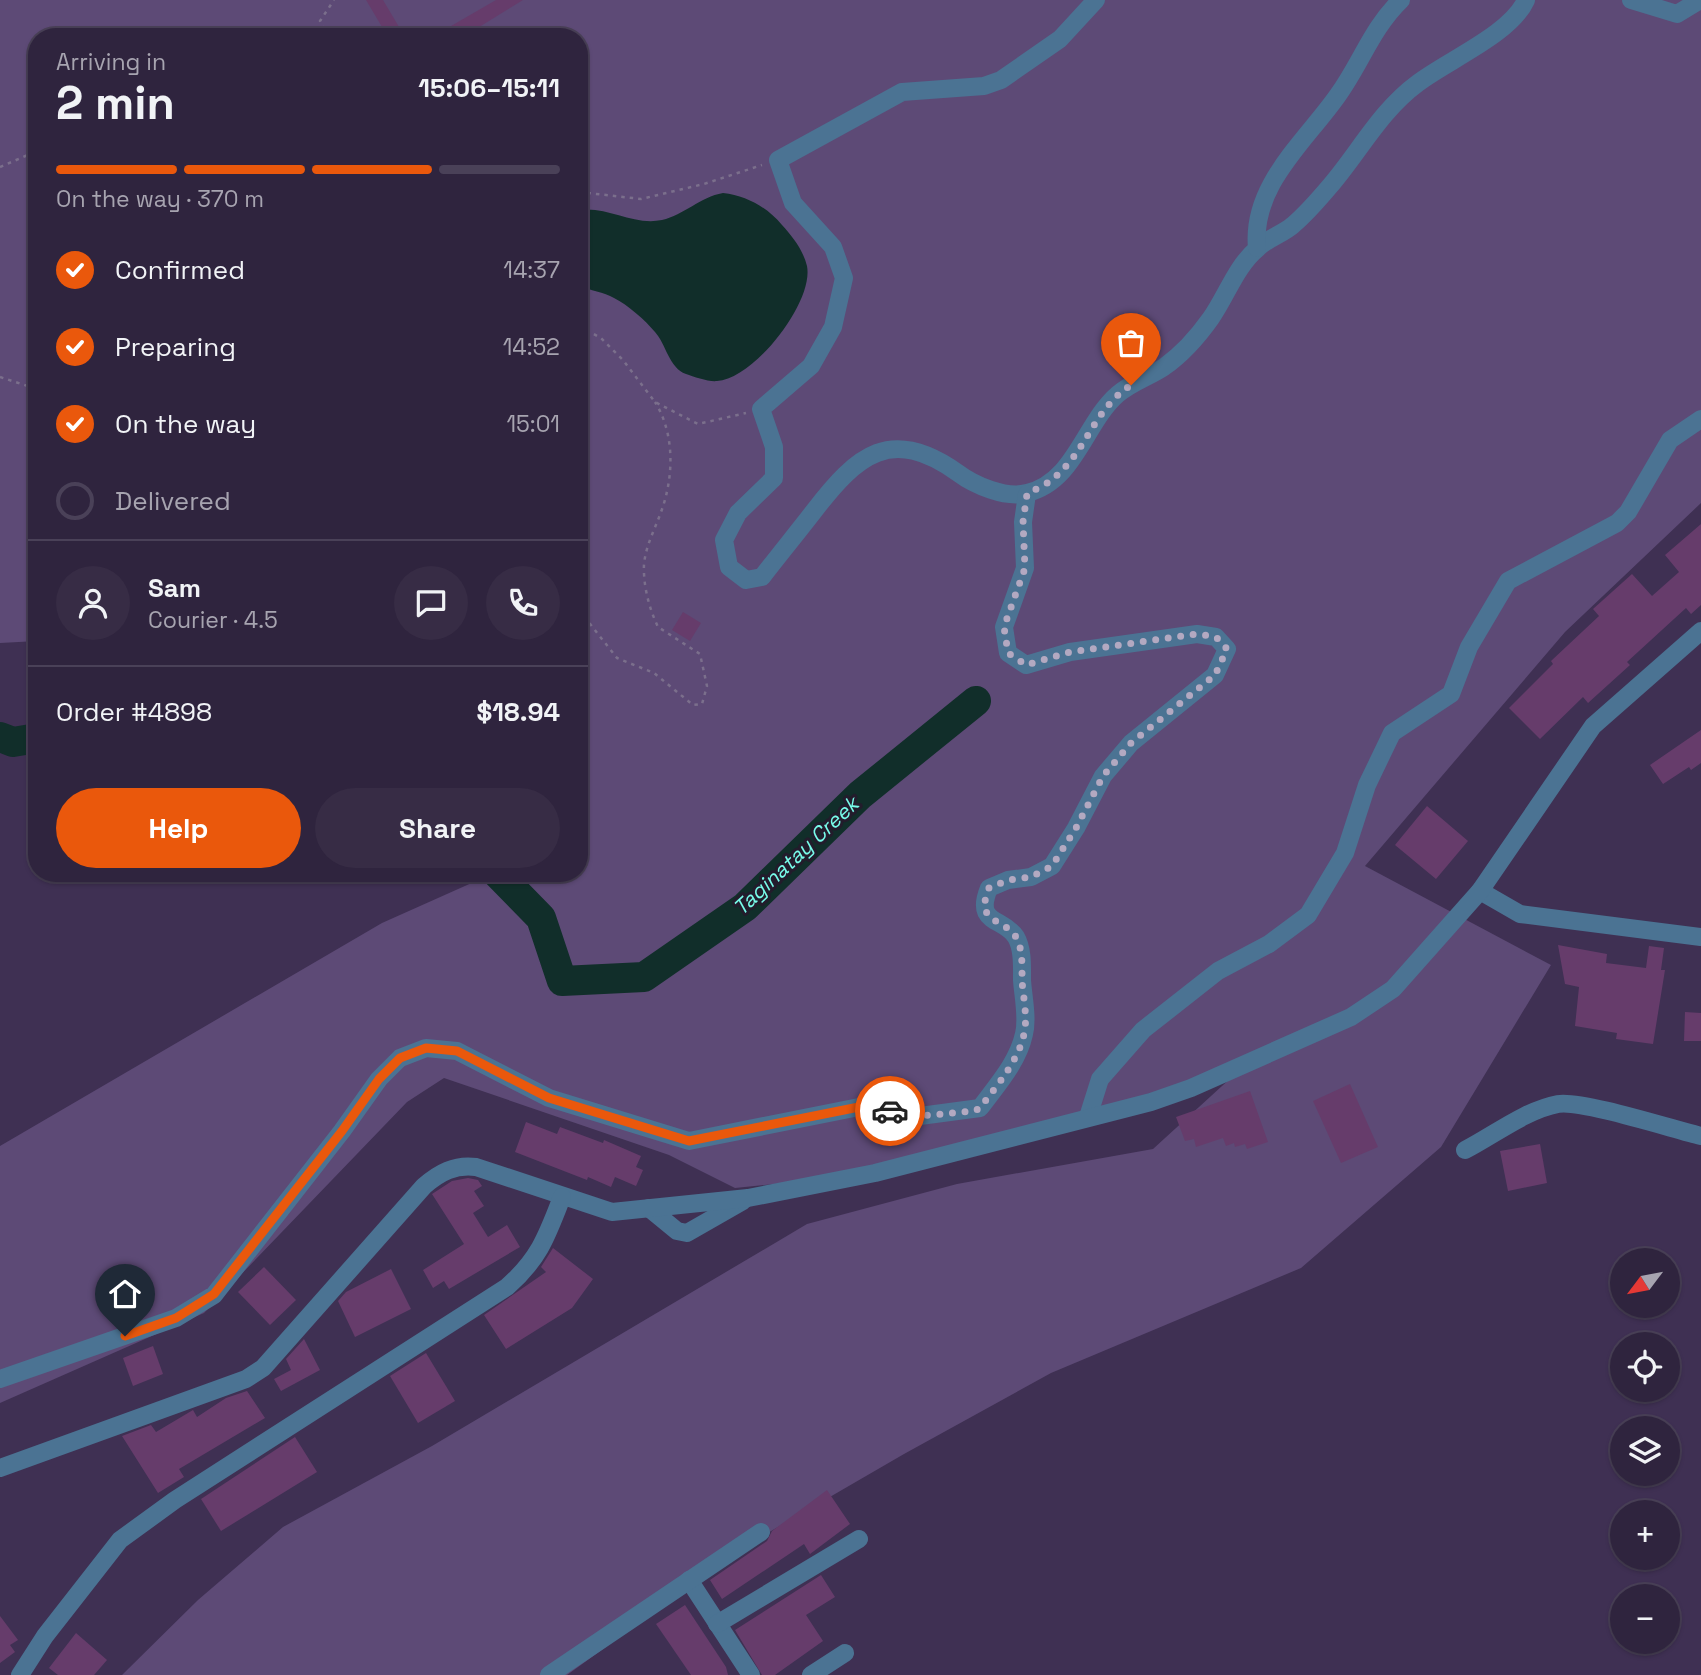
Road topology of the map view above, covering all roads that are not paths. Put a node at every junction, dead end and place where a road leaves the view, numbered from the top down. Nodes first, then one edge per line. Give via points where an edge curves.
1 (1096, 0) edge
2 (1401, 0) edge
3 (1526, 0) edge
4 (1631, 0) edge
5 (1700, 0) edge
6 (1257, 248) junction
7 (1701, 419) edge
8 (1027, 494) junction
9 (1701, 631) edge
10 (1479, 891) junction
11 (1701, 937) edge
12 (1088, 1117) junction
13 (1701, 1136) edge
14 (1465, 1150) dead end
15 (562, 1197) junction
16 (748, 1198) junction
17 (649, 1208) junction
18 (0, 1379) edge
19 (0, 1468) edge
20 (761, 1532) dead end
21 (859, 1539) dead end
22 (689, 1580) junction
23 (717, 1624) junction
24 (845, 1653) dead end
25 (20, 1675) edge
26 (549, 1675) edge
27 (751, 1675) edge
28 (811, 1675) edge

1 - 8 street via 1060,39 1001,80 984,86 902,92 778,160 793,203 833,247 844,278 833,327 811,366 761,409 774,447 774,478 738,513 724,540 729,567 746,580 762,577 856,462 885,450 911,450 943,463 972,483
2 - 6 street via 1376,27 1339,93 1277,171 1256,231
3 - 6 street via 1522,9 1492,34 1389,106 1331,185 1293,226
4 - 5 street via 1677,14
6 - 8 street via 1234,276 1211,318 1184,349 1164,367 1118,394 1094,421 1067,465 1054,479
7 - 12 street via 1670,440 1617,523 1508,581 1469,647 1451,694 1392,733 1367,785 1345,853 1308,915 1269,944 1218,971 1143,1030 1100,1079
8 - 18 street via 1025,568 1004,627 1008,653 1026,665 1070,652 1197,634 1216,637 1227,649 1215,675 1131,743 1103,776 1052,866 989,888 984,901 987,914 1015,936 1021,952 1025,1032 1011,1066 980,1108 920,1116 864,1106 689,1141 549,1098 457,1051 426,1048 400,1058 379,1079 214,1294 176,1318
9 - 10 street via 1593,726
10 - 11 street via 1520,914
10 - 12 street via 1393,989 1351,1017 1191,1088
12 - 16 street via 875,1173
13 - 14 street via 1561,1104 1538,1111
15 - 17 street via 612,1212
15 - 19 street via 476,1167 437,1175 263,1368 246,1379
15 - 25 street via 543,1248 507,1287 120,1540
16 - 17 street
16 - 17 street via 687,1233 677,1231
20 - 22 street
21 - 23 street
22 - 23 street
22 - 26 street
23 - 27 street
24 - 28 street

